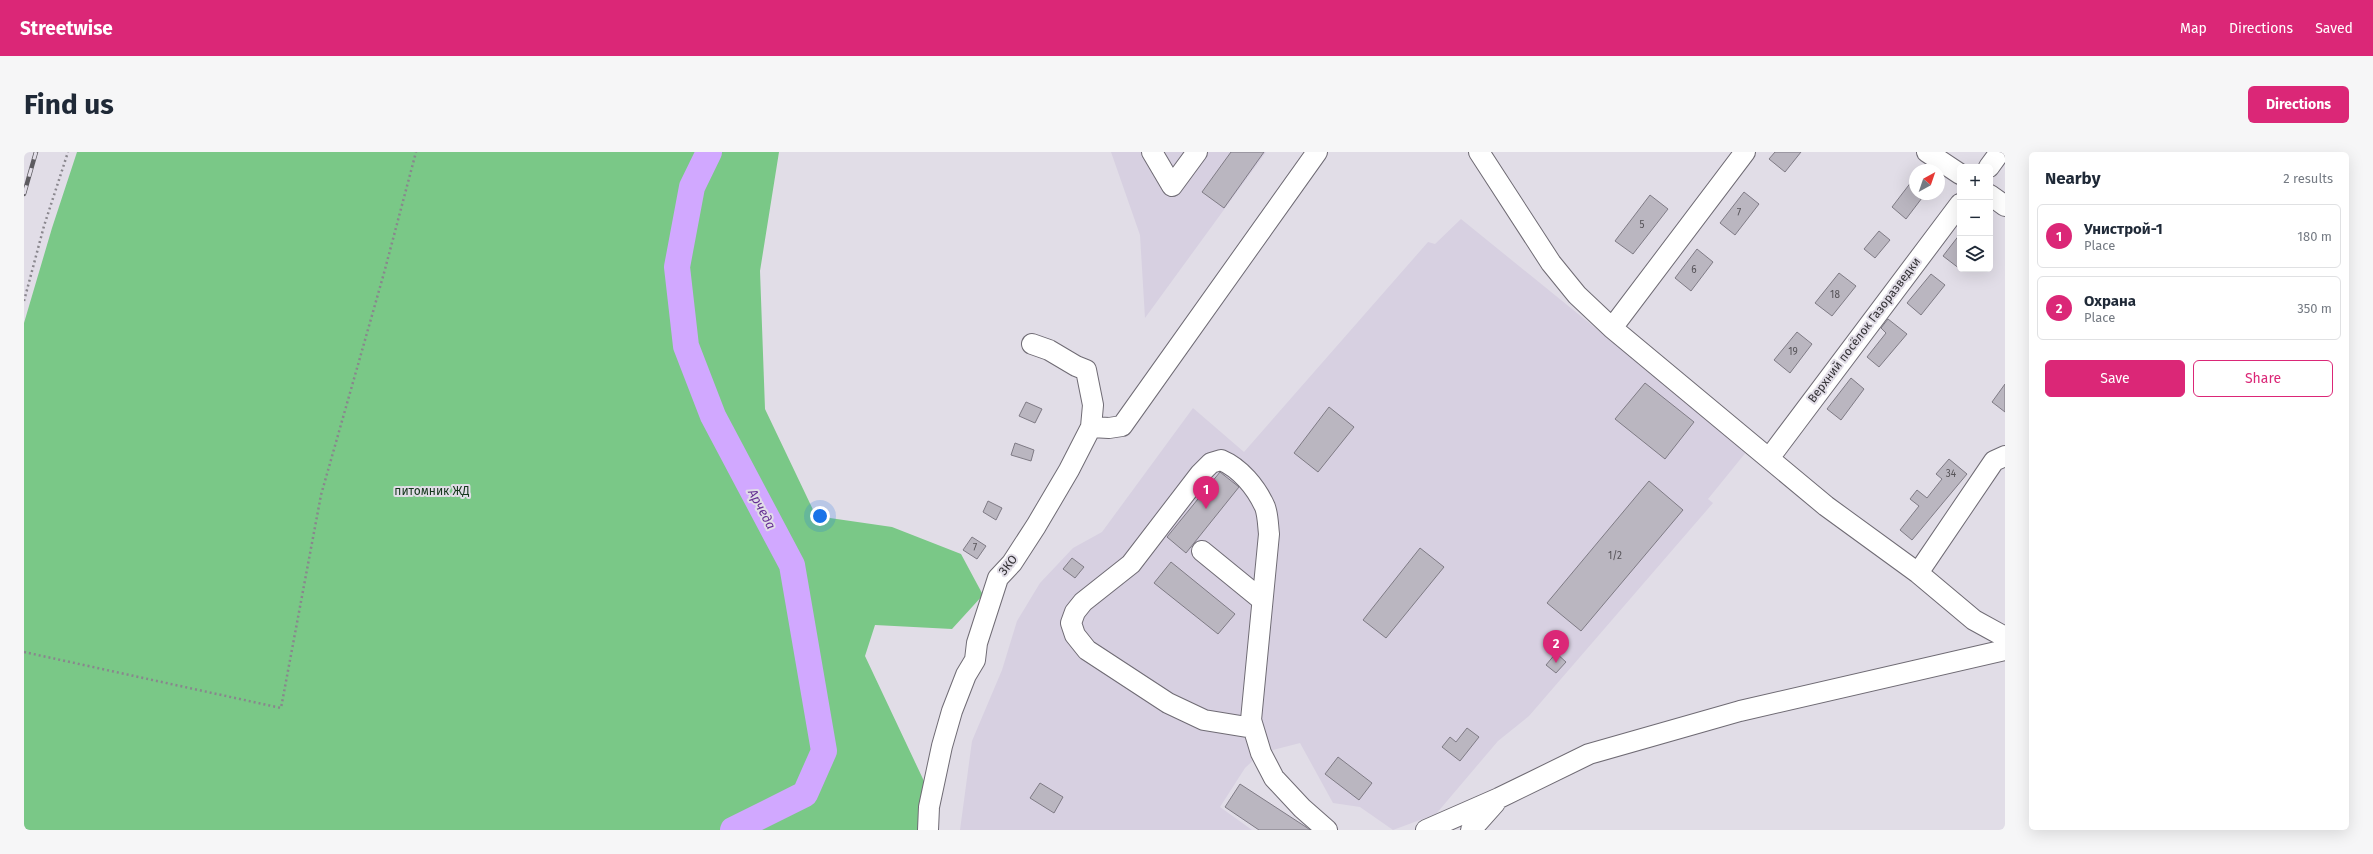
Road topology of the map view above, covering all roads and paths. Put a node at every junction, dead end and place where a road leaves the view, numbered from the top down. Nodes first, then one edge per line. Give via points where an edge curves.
1 (68, 152) edge
2 (416, 152) edge
3 (1152, 152) edge
4 (1197, 152) edge
5 (1317, 152) edge
6 (1479, 152) edge
7 (1745, 152) edge
8 (1927, 152) edge
9 (2000, 152) edge
10 (1991, 164) edge
11 (1957, 172) edge
12 (1993, 197) edge
13 (2005, 206) edge
14 (1957, 208) edge
15 (24, 301) edge
16 (1612, 328) junction
17 (1032, 344) dead end
18 (1091, 427) junction
19 (2005, 456) edge
20 (1770, 457) junction
21 (1202, 551) dead end
22 (1918, 573) junction
23 (1262, 600) junction
24 (2005, 638) edge
25 (2005, 650) edge
26 (24, 652) edge
27 (1253, 728) junction
28 (1499, 798) junction
29 (928, 830) edge
30 (1327, 830) edge
31 (1426, 830) edge
32 (1471, 830) edge

1 - 15 path via 44,226
2 - 26 path via 321,495 281,708
3 - 4 street via 1172,186
5 - 18 street via 1122,426
6 - 16 street via 1551,263 1577,295
7 - 16 street
8 - 11 street
9 - 10 street
12 - 13 street
14 - 20 street, Верхний посёлок Газоразведки
16 - 20 street
17 - 18 street, ЗКО via 1086,370 1093,405
18 - 29 street, ЗКО via 1036,526 1012,563 998,578 977,642 975,660 966,675 946,732 929,807
19 - 22 street via 1994,461
20 - 22 street via 1826,506
21 - 23 street
22 - 24 street via 1974,620
23 - 27 street via 1250,720
23 - 27 street via 1269,534 1265,508 1252,486 1234,466 1221,460 1211,463 1200,474 1131,564 1083,602 1074,612 1071,623 1074,635 1087,650 1168,703 1204,720
25 - 28 street via 1740,711 1589,754
27 - 30 street via 1261,753 1274,778
28 - 31 street
28 - 32 street

